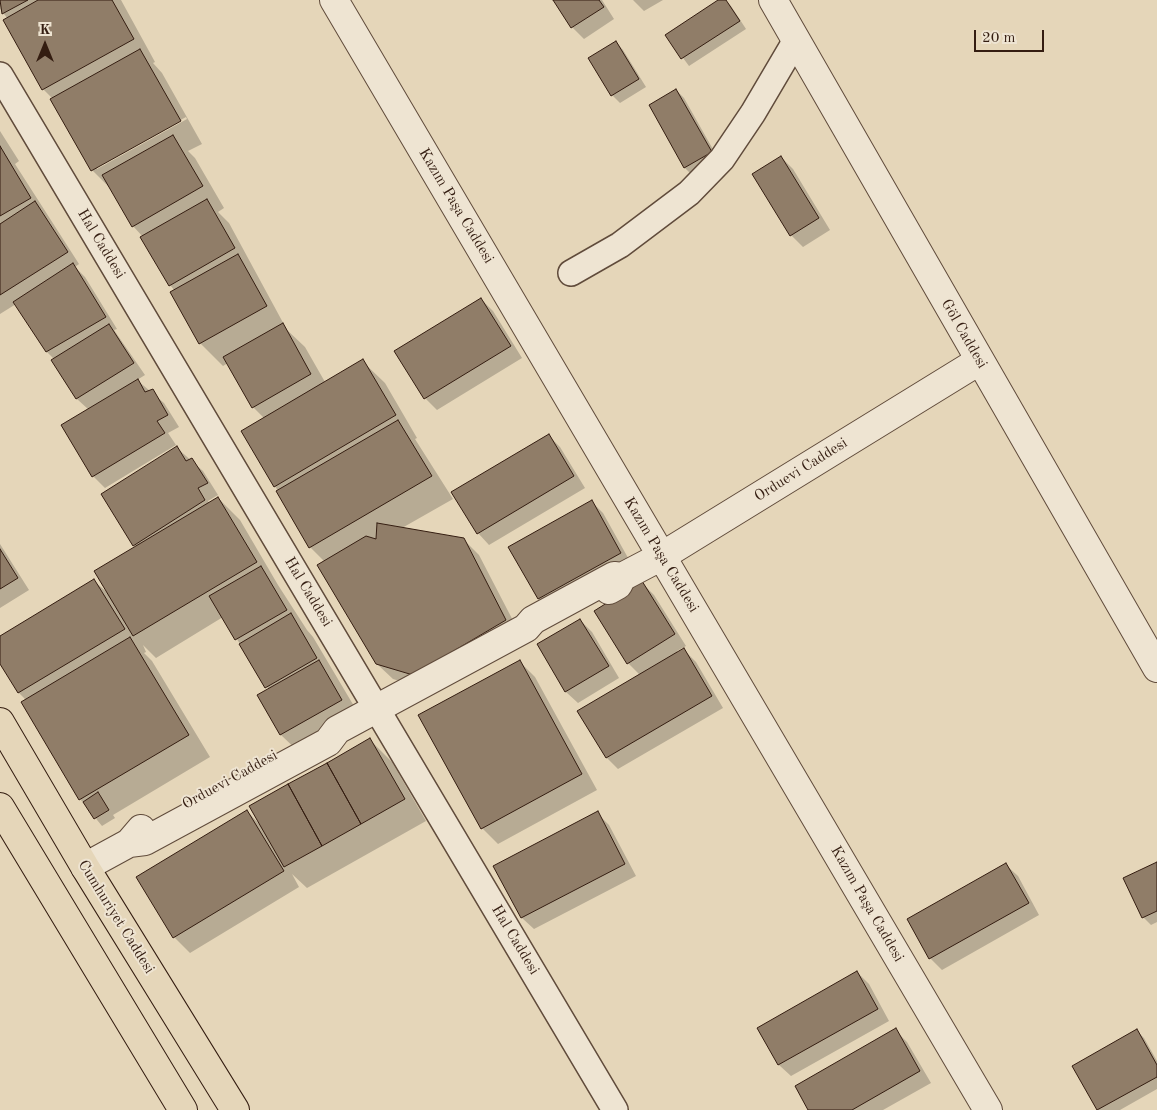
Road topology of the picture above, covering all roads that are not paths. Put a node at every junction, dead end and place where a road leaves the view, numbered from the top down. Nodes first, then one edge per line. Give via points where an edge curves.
1 (334, 0) edge
2 (773, 0) edge
3 (796, 40) junction
4 (0, 74) edge
5 (571, 273) dead end
6 (979, 361) junction
7 (662, 556) junction
8 (1157, 668) edge
9 (378, 708) junction
10 (0, 722) edge
11 (0, 807) edge
12 (85, 867) junction
13 (183, 1110) edge
14 (235, 1110) edge
15 (616, 1110) edge
16 (988, 1110) edge

1 - 7 street, Kazım Paşa Caddesi
2 - 3 street, Göl Caddesi
3 - 5 street via 722,159 653,222
3 - 6 street, Göl Caddesi
4 - 9 street, Hal Caddesi
6 - 7 street, Orduevi Caddesi
6 - 8 street, Göl Caddesi
7 - 9 street, Orduevi Caddesi via 622,577 614,576
7 - 16 street, Kazım Paşa Caddesi
9 - 12 street, Orduevi Caddesi via 337,730 321,730 312,734 140,830 129,843
9 - 15 street, Hal Caddesi
10 - 12 highway, Cumhuriyet Caddesi
11 - 13 highway
12 - 14 highway, Cumhuriyet Caddesi

